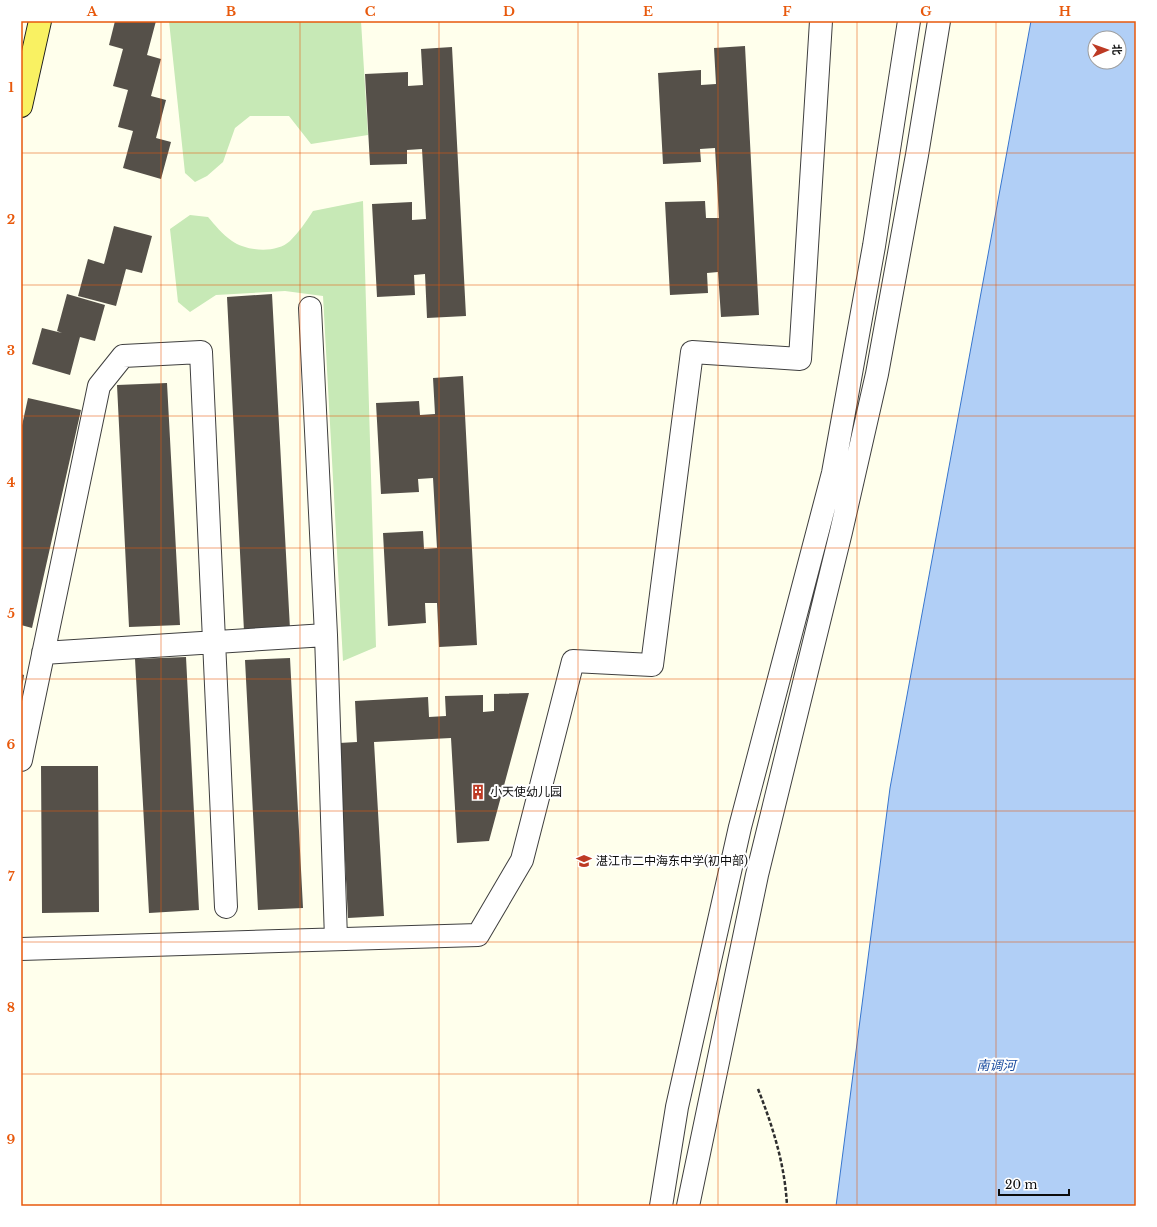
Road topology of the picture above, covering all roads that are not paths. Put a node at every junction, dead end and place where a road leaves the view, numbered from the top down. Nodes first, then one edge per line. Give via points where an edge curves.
1 (40, 21) edge
2 (821, 21) edge
3 (909, 21) edge
4 (939, 21) edge
5 (21, 106) edge
6 (310, 308) dead end
7 (326, 635) junction
8 (213, 642) junction
9 (43, 653) junction
10 (21, 760) edge
11 (226, 907) dead end
12 (336, 939) junction
13 (21, 949) edge
14 (661, 1206) edge
15 (688, 1206) edge

1 - 5 main road
2 - 12 street via 800,359 692,352 652,665 573,661 522,860 478,935
3 - 14 street via 874,246 833,473 740,827 677,1107
4 - 15 street via 877,374 841,532 756,875
6 - 7 street
7 - 8 street
7 - 12 street
8 - 9 street
8 - 9 street via 200,352 123,356 99,386
8 - 11 street
9 - 10 street
12 - 13 street

